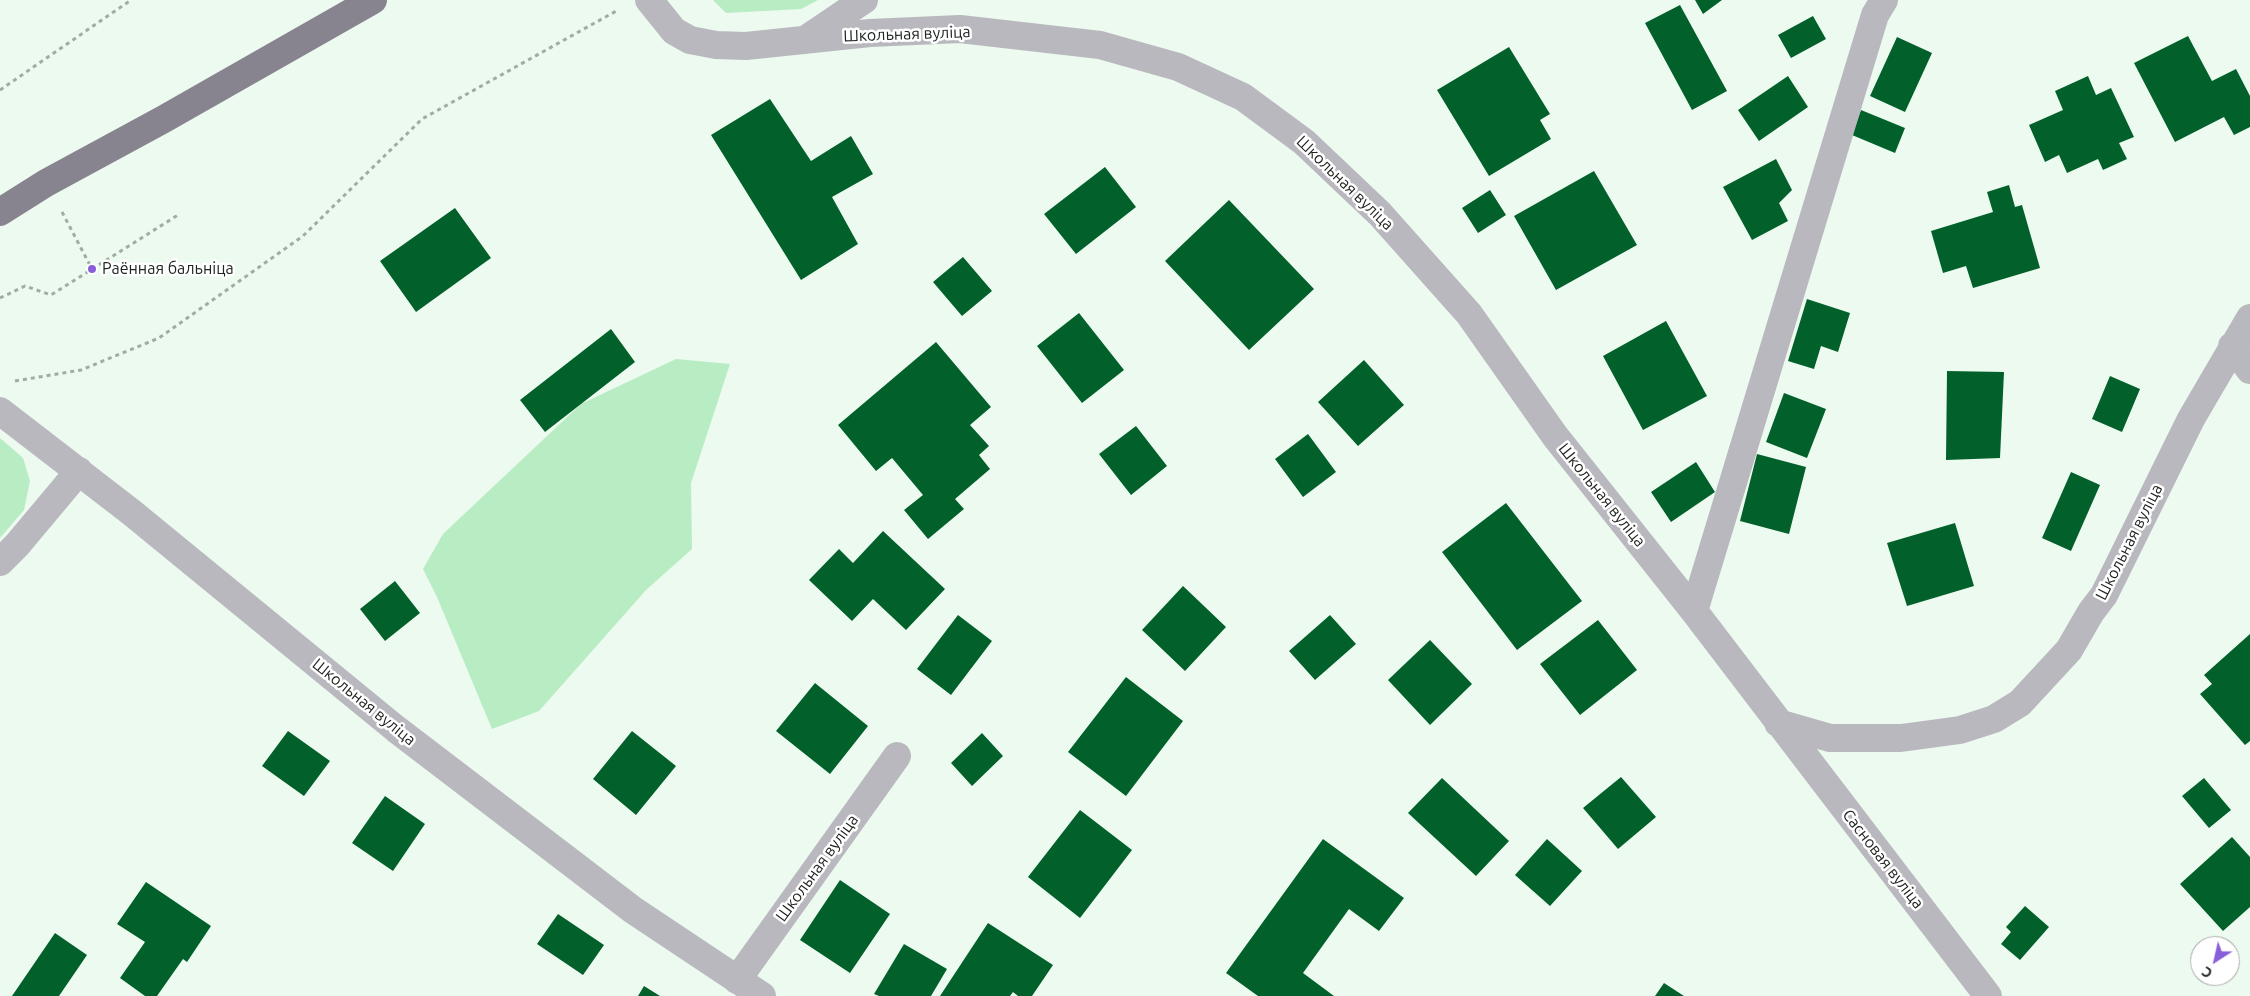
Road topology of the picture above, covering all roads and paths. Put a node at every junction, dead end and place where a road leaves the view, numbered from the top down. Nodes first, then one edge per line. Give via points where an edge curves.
1 (131, 0) edge
2 (372, 0) edge
3 (649, 0) edge
4 (864, 0) edge
5 (1884, 0) edge
6 (618, 10) dead end
7 (803, 40) junction
8 (0, 90) edge
9 (46, 183) junction
10 (0, 212) edge
11 (178, 215) dead end
12 (92, 269) junction
13 (0, 298) edge
14 (2250, 318) edge
15 (2232, 346) junction
16 (2250, 370) edge
17 (8, 383) dead end
18 (0, 411) edge
19 (80, 471) junction
20 (0, 562) edge
21 (1694, 611) junction
22 (1778, 723) junction
23 (897, 756) dead end
24 (737, 980) junction
25 (762, 996) edge
26 (1988, 996) edge

1 - 8 path
2 - 9 main road
3 - 7 street, Школьная вуліца via 674,31 690,40 746,46
4 - 7 street, Школьная вуліца
5 - 21 street via 1875,15
6 - 17 path via 422,119 303,236 159,338 81,370
7 - 21 street, Школьная вуліца via 870,33 960,30 1100,45 1178,67 1243,97 1304,142 1380,214 1469,314 1555,436
9 - 10 main road
9 - 12 path
11 - 12 path
12 - 13 path via 51,295 25,286
14 - 15 street, Школьная вуліца
15 - 16 street
15 - 22 street, Школьная вуліца via 2191,419 2104,595 2068,650 2020,702 1994,719 1960,730 1901,738 1830,738
18 - 19 street, Школьная вуліца
19 - 20 street
19 - 24 street, Школьная вуліца via 396,729 633,910
21 - 22 street, Школьная вуліца
22 - 26 street, Сасновая вуліца
23 - 24 street, Школьная вуліца
24 - 25 street, Школьная вуліца

